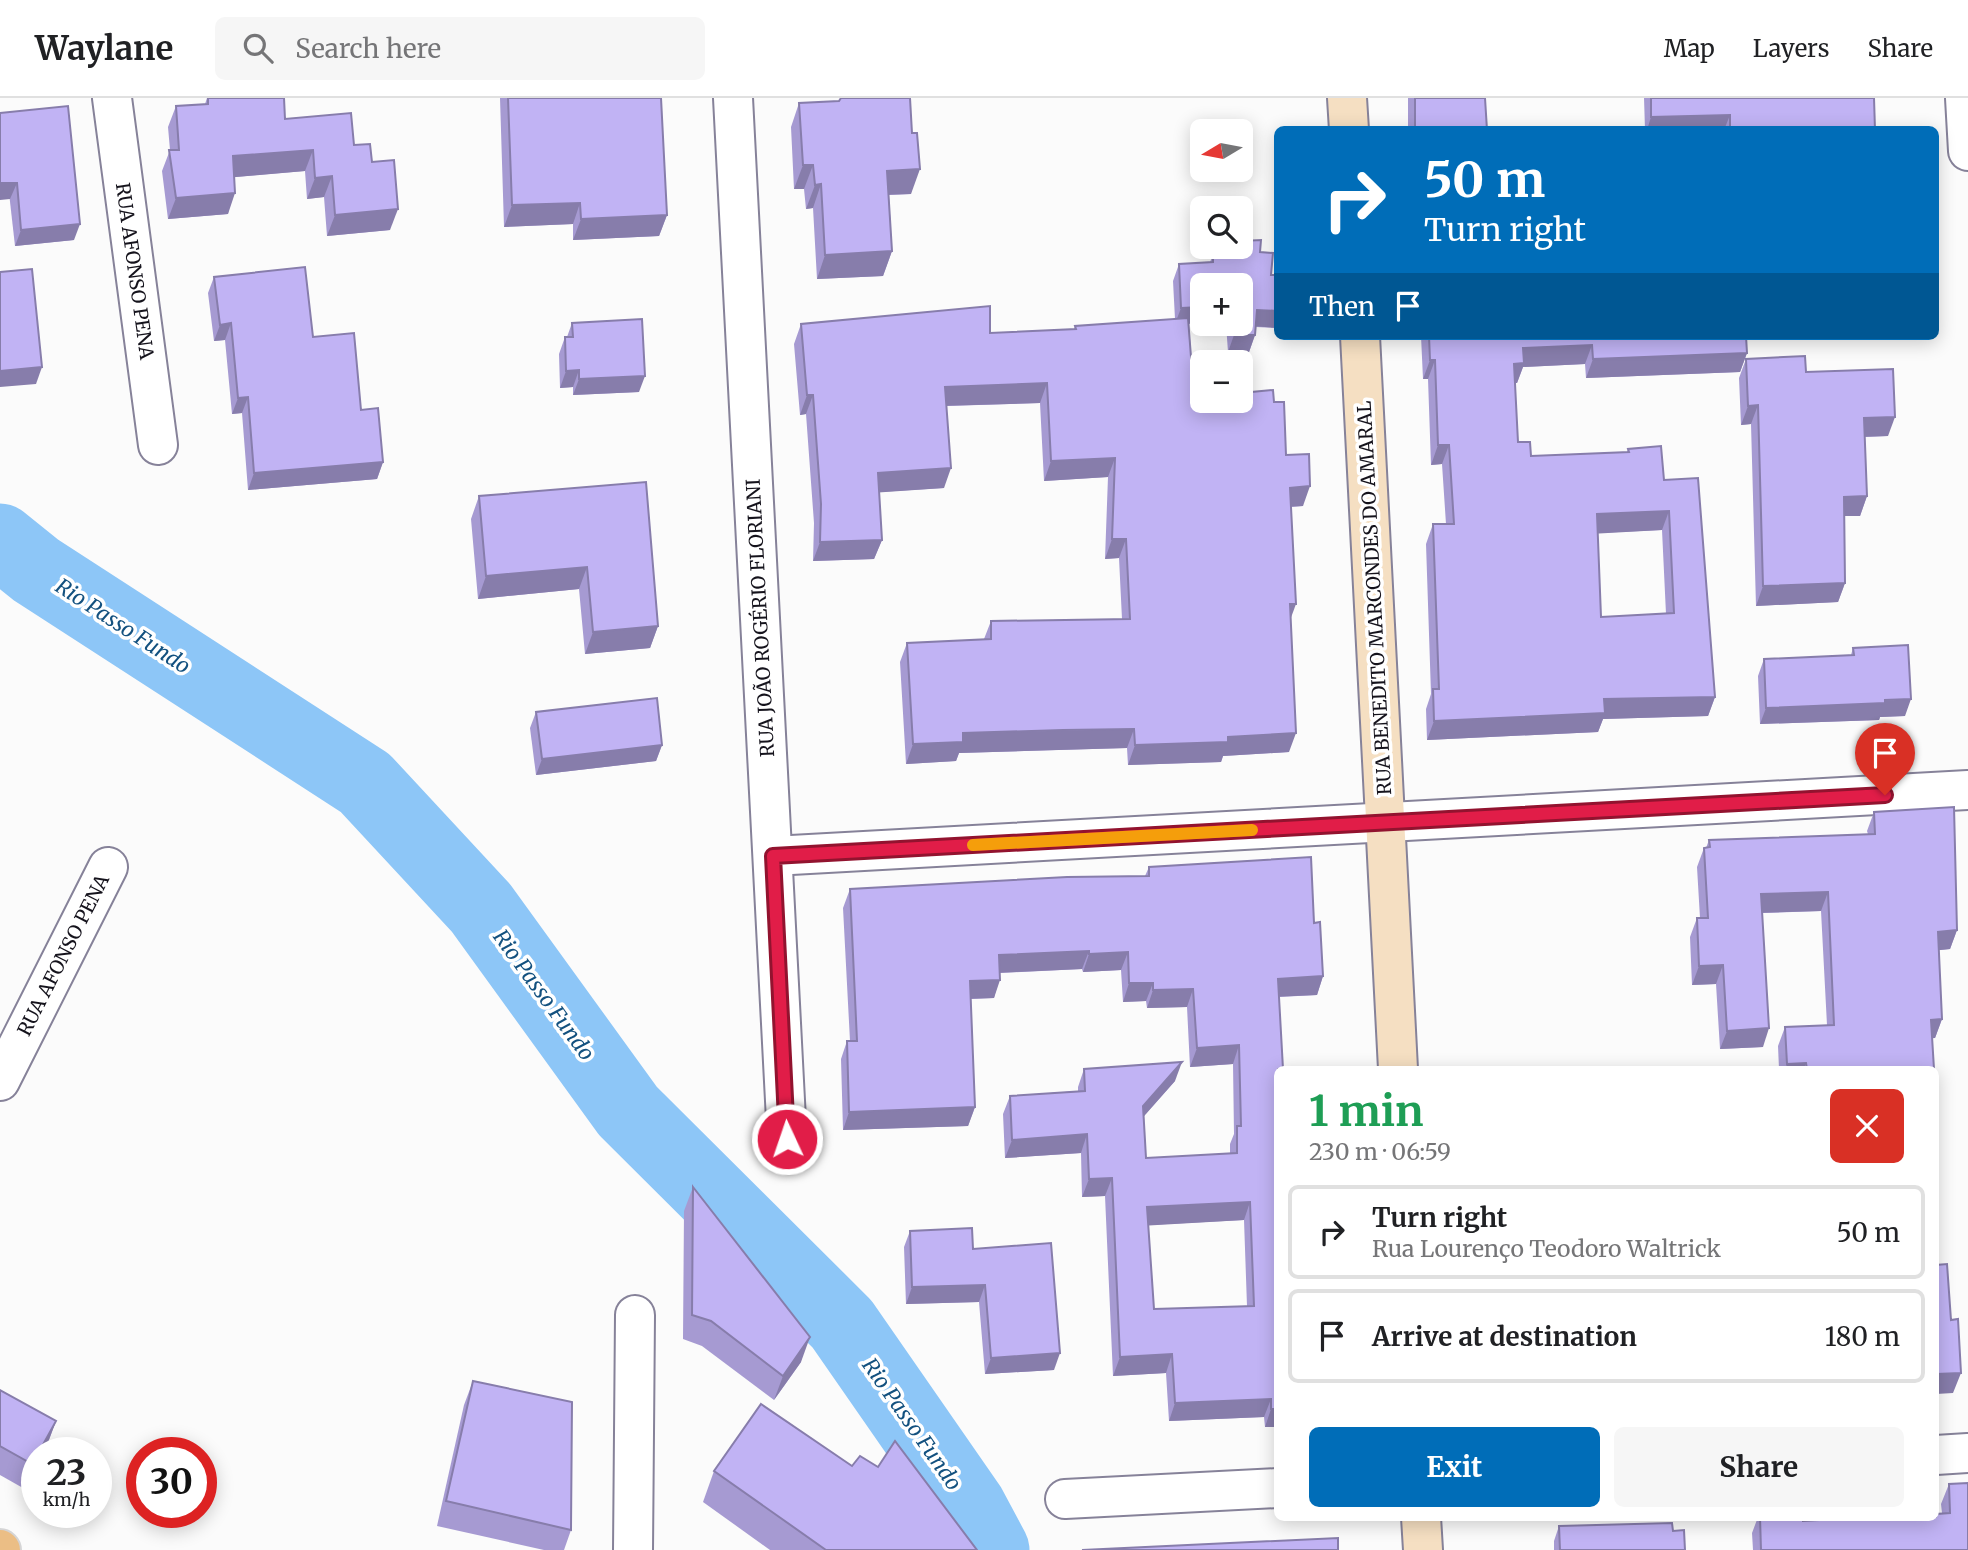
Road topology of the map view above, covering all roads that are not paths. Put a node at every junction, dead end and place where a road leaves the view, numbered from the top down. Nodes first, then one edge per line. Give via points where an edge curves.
1 (112, 98) edge
2 (733, 98) edge
3 (1348, 98) edge
4 (1965, 98) edge
5 (1349, 126) edge
6 (1968, 152) edge
7 (1360, 340) edge
8 (158, 445) dead end
9 (1968, 790) edge
10 (1385, 822) junction
11 (773, 856) junction
12 (108, 867) dead end
13 (1398, 1066) edge
14 (0, 1081) edge
15 (787, 1139) dead end
16 (635, 1315) dead end
17 (1968, 1453) edge
18 (1939, 1455) edge
19 (1274, 1488) edge
20 (1065, 1499) dead end
21 (1421, 1521) edge
22 (633, 1550) edge
23 (1423, 1550) edge

1 - 8 street, RUA AFONSO PENA
2 - 11 street, RUA JOÃO ROGÉRIO FLORIANI
3 - 5 main road
4 - 6 street
7 - 10 main road, RUA BENEDITO MARCONDES DO AMARAL
9 - 10 street
10 - 11 street
10 - 13 main road, RUA BENEDITO MARCONDES DO AMARAL
11 - 15 street, RUA JOÃO ROGÉRIO FLORIANI
12 - 14 street, RUA AFONSO PENA
16 - 22 street
17 - 18 street
19 - 20 street
21 - 23 main road

